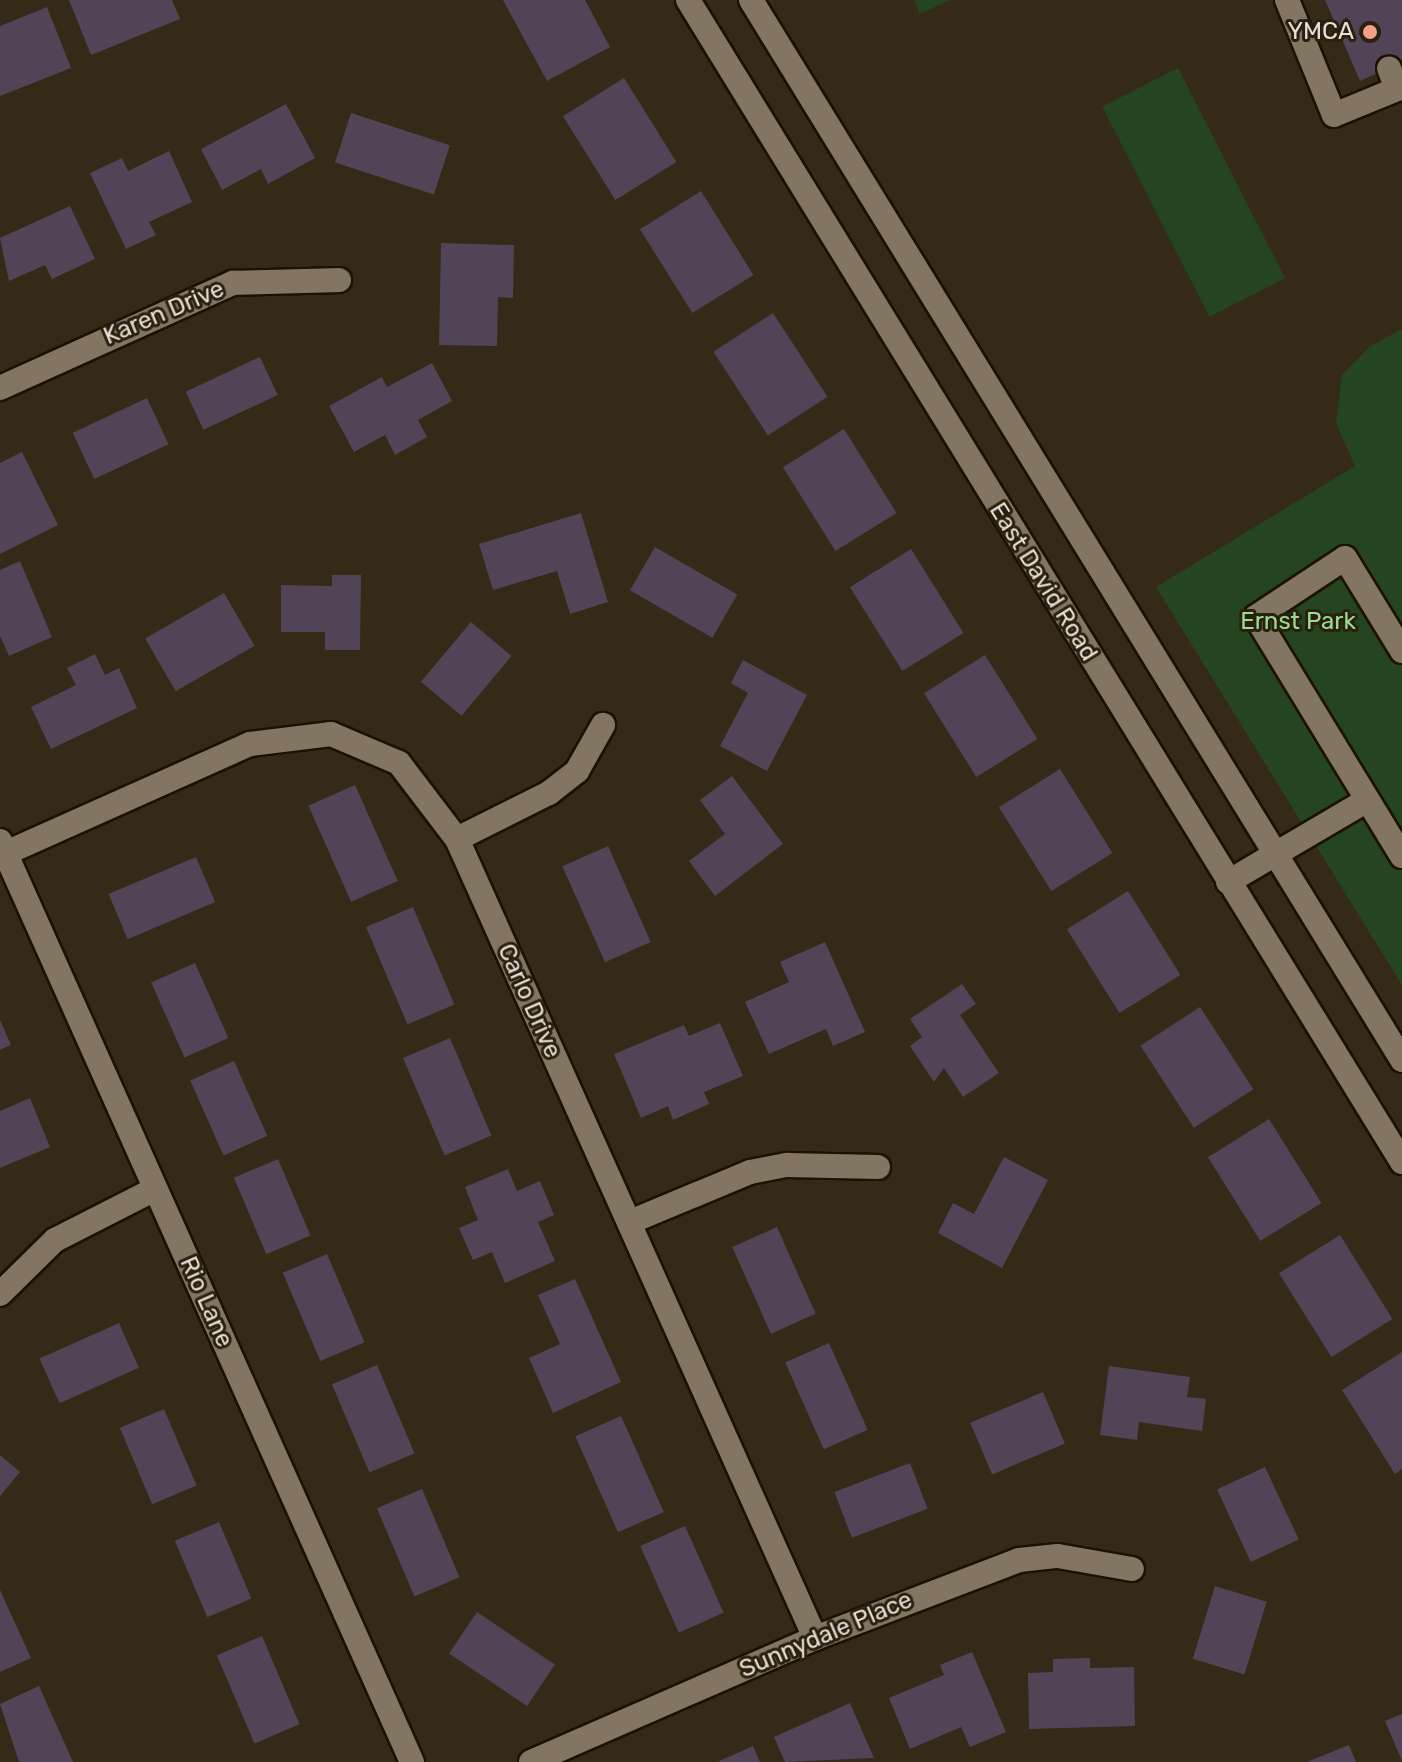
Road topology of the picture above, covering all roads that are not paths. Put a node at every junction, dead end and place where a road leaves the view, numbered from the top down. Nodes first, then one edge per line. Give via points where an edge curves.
1 (688, 0) edge
2 (751, 0) edge
3 (1287, 0) edge
4 (1389, 68) dead end
5 (339, 280) dead end
6 (0, 388) edge
7 (1402, 651) edge
8 (603, 725) dead end
9 (1367, 800) junction
10 (457, 839) junction
11 (3, 847) edge
12 (1276, 853) junction
13 (1402, 856) edge
14 (1228, 882) junction
15 (1402, 1060) edge
16 (1402, 1162) edge
17 (878, 1167) dead end
18 (155, 1189) junction
19 (630, 1222) junction
20 (0, 1294) edge
21 (1132, 1569) dead end
22 (815, 1638) junction
23 (412, 1762) edge
24 (531, 1762) edge

1 - 14 street, East David Road
2 - 12 street
3 - 4 street via 1334,115 1397,89
5 - 6 street, Karen Drive via 233,283
7 - 9 street via 1345,558 1256,617
8 - 10 street via 568,778
9 - 12 street
9 - 13 street
10 - 11 street, Carlo Drive via 399,763 331,734 296,734 250,744
10 - 19 street, Carlo Drive
11 - 18 street, Rio Lane
12 - 14 street
12 - 15 street
14 - 16 street, East David Road
17 - 19 street via 787,1165 750,1172
18 - 20 street via 55,1240
18 - 23 street, Rio Lane
19 - 22 street, Carlo Drive
21 - 22 street, Sunnydale Place via 1058,1556 1019,1560
22 - 24 street, Sunnydale Place

